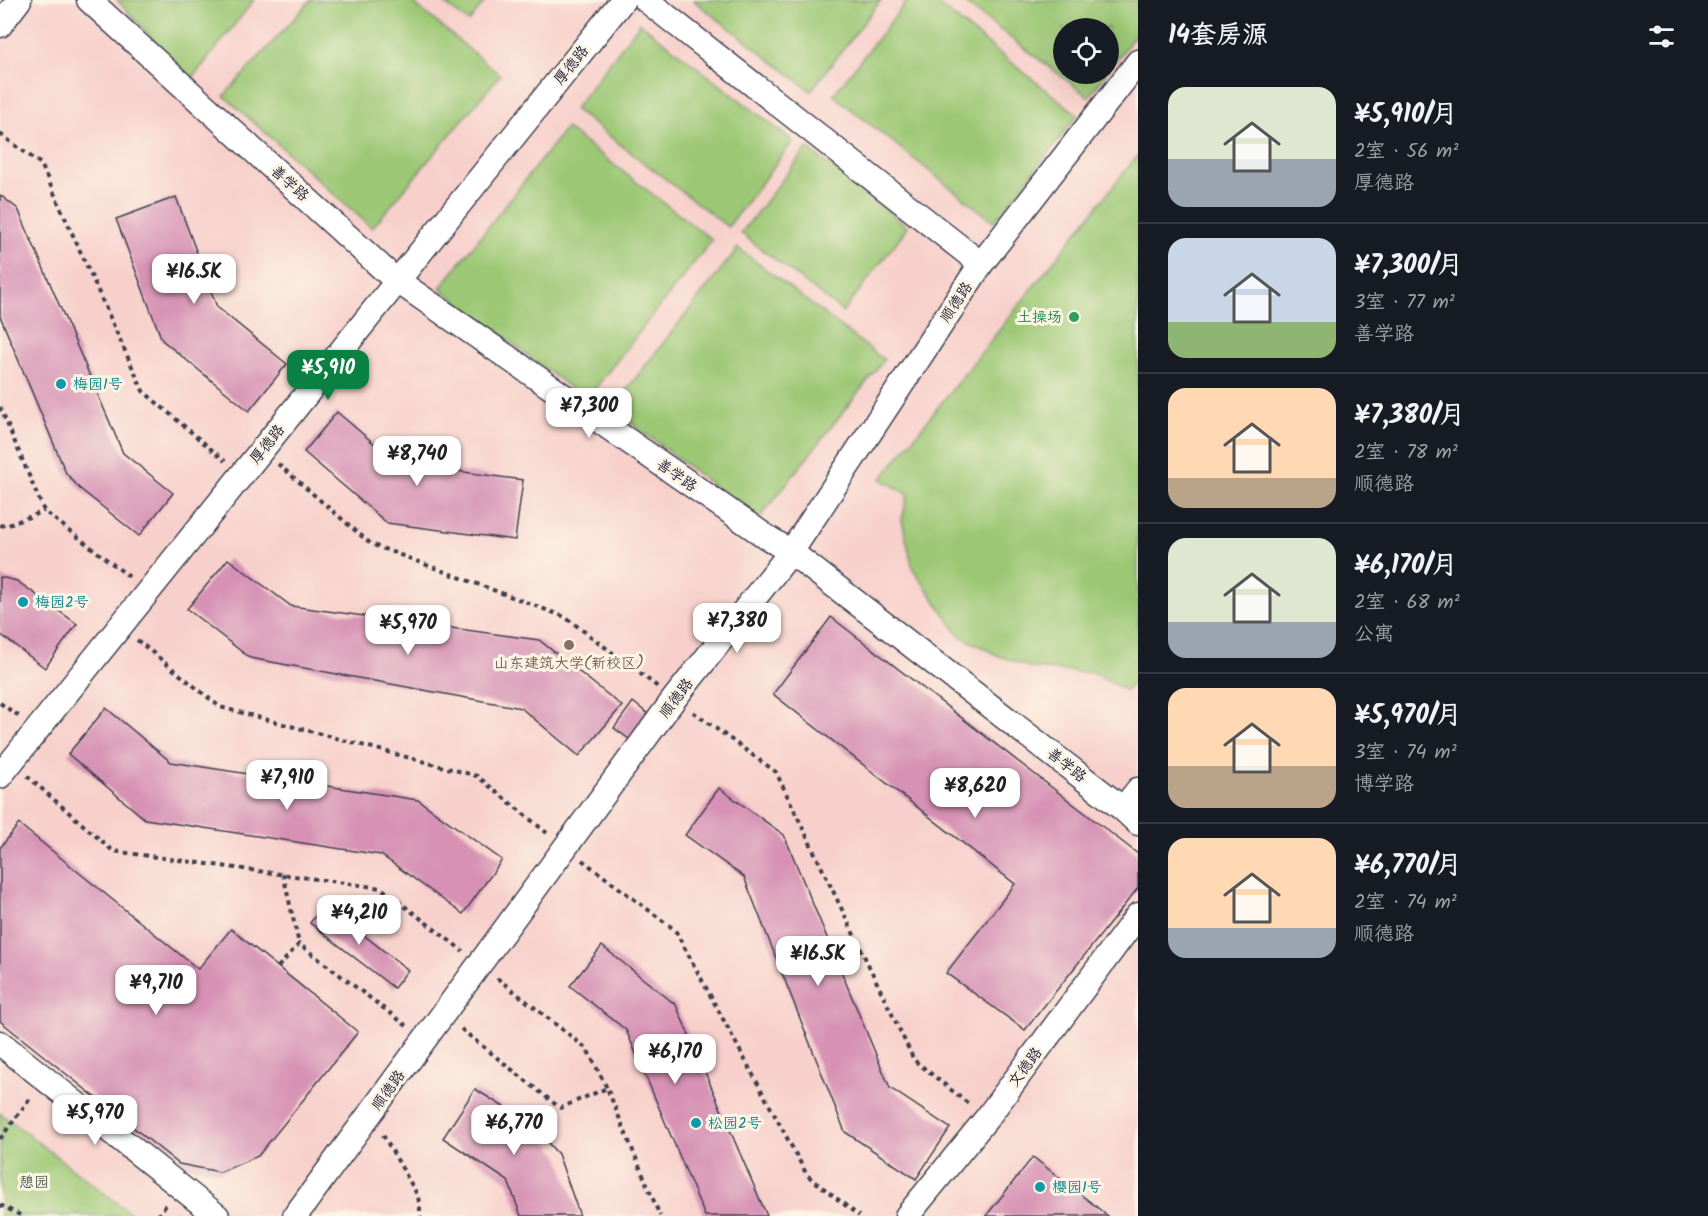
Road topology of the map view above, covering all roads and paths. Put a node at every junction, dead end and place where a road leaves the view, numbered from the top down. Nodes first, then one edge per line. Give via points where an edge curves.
1 (20, 0) edge
2 (89, 0) edge
3 (623, 0) edge
4 (646, 0) edge
5 (0, 25) edge
6 (1138, 62) edge
7 (0, 134) edge
8 (981, 264) junction
9 (398, 281) junction
10 (0, 407) edge
11 (241, 475) junction
12 (44, 511) junction
13 (0, 525) edge
14 (791, 552) junction
15 (148, 592) junction
16 (120, 627) junction
17 (5, 769) edge
18 (1133, 807) edge
19 (565, 847) junction
20 (283, 874) junction
21 (1138, 915) edge
22 (298, 944) junction
23 (480, 964) junction
24 (278, 967) dead end
25 (443, 1014) junction
26 (424, 1040) junction
27 (0, 1043) edge
28 (45, 1079) junction
29 (607, 1088) junction
30 (370, 1113) junction
31 (0, 1139) edge
32 (0, 1205) edge
33 (22, 1216) edge
34 (217, 1216) edge
35 (295, 1216) edge
36 (421, 1216) edge
37 (660, 1216) edge
38 (859, 1216) edge
39 (907, 1216) edge

1 - 5 street
2 - 9 street, 善学路
3 - 9 street, 厚德路
4 - 8 street
6 - 8 street, 顺德路
7 - 11 path via 41,164 143,391
8 - 14 street, 顺德路
9 - 11 street, 厚德路
9 - 14 street, 善学路
10 - 12 path
11 - 15 street, 厚德路
12 - 13 path
12 - 15 path
14 - 18 street, 善学路
14 - 19 street, 顺德路 via 674,699
15 - 16 street, 厚德路
16 - 17 street, 厚德路
16 - 19 path via 220,707 477,776
17 - 20 path via 113,851
19 - 23 street, 顺德路
19 - 38 path via 675,930 807,1175
20 - 22 path
20 - 23 path via 381,888
21 - 39 street, 文德路 via 987,1118
22 - 24 path
22 - 26 path
23 - 25 street, 顺德路
23 - 29 path via 587,1049
25 - 26 street, 顺德路
25 - 29 path via 560,1108
26 - 30 street, 顺德路
27 - 28 street
28 - 31 path
28 - 34 street
29 - 37 path
30 - 35 street, 顺德路
30 - 36 path via 418,1196
32 - 33 path

